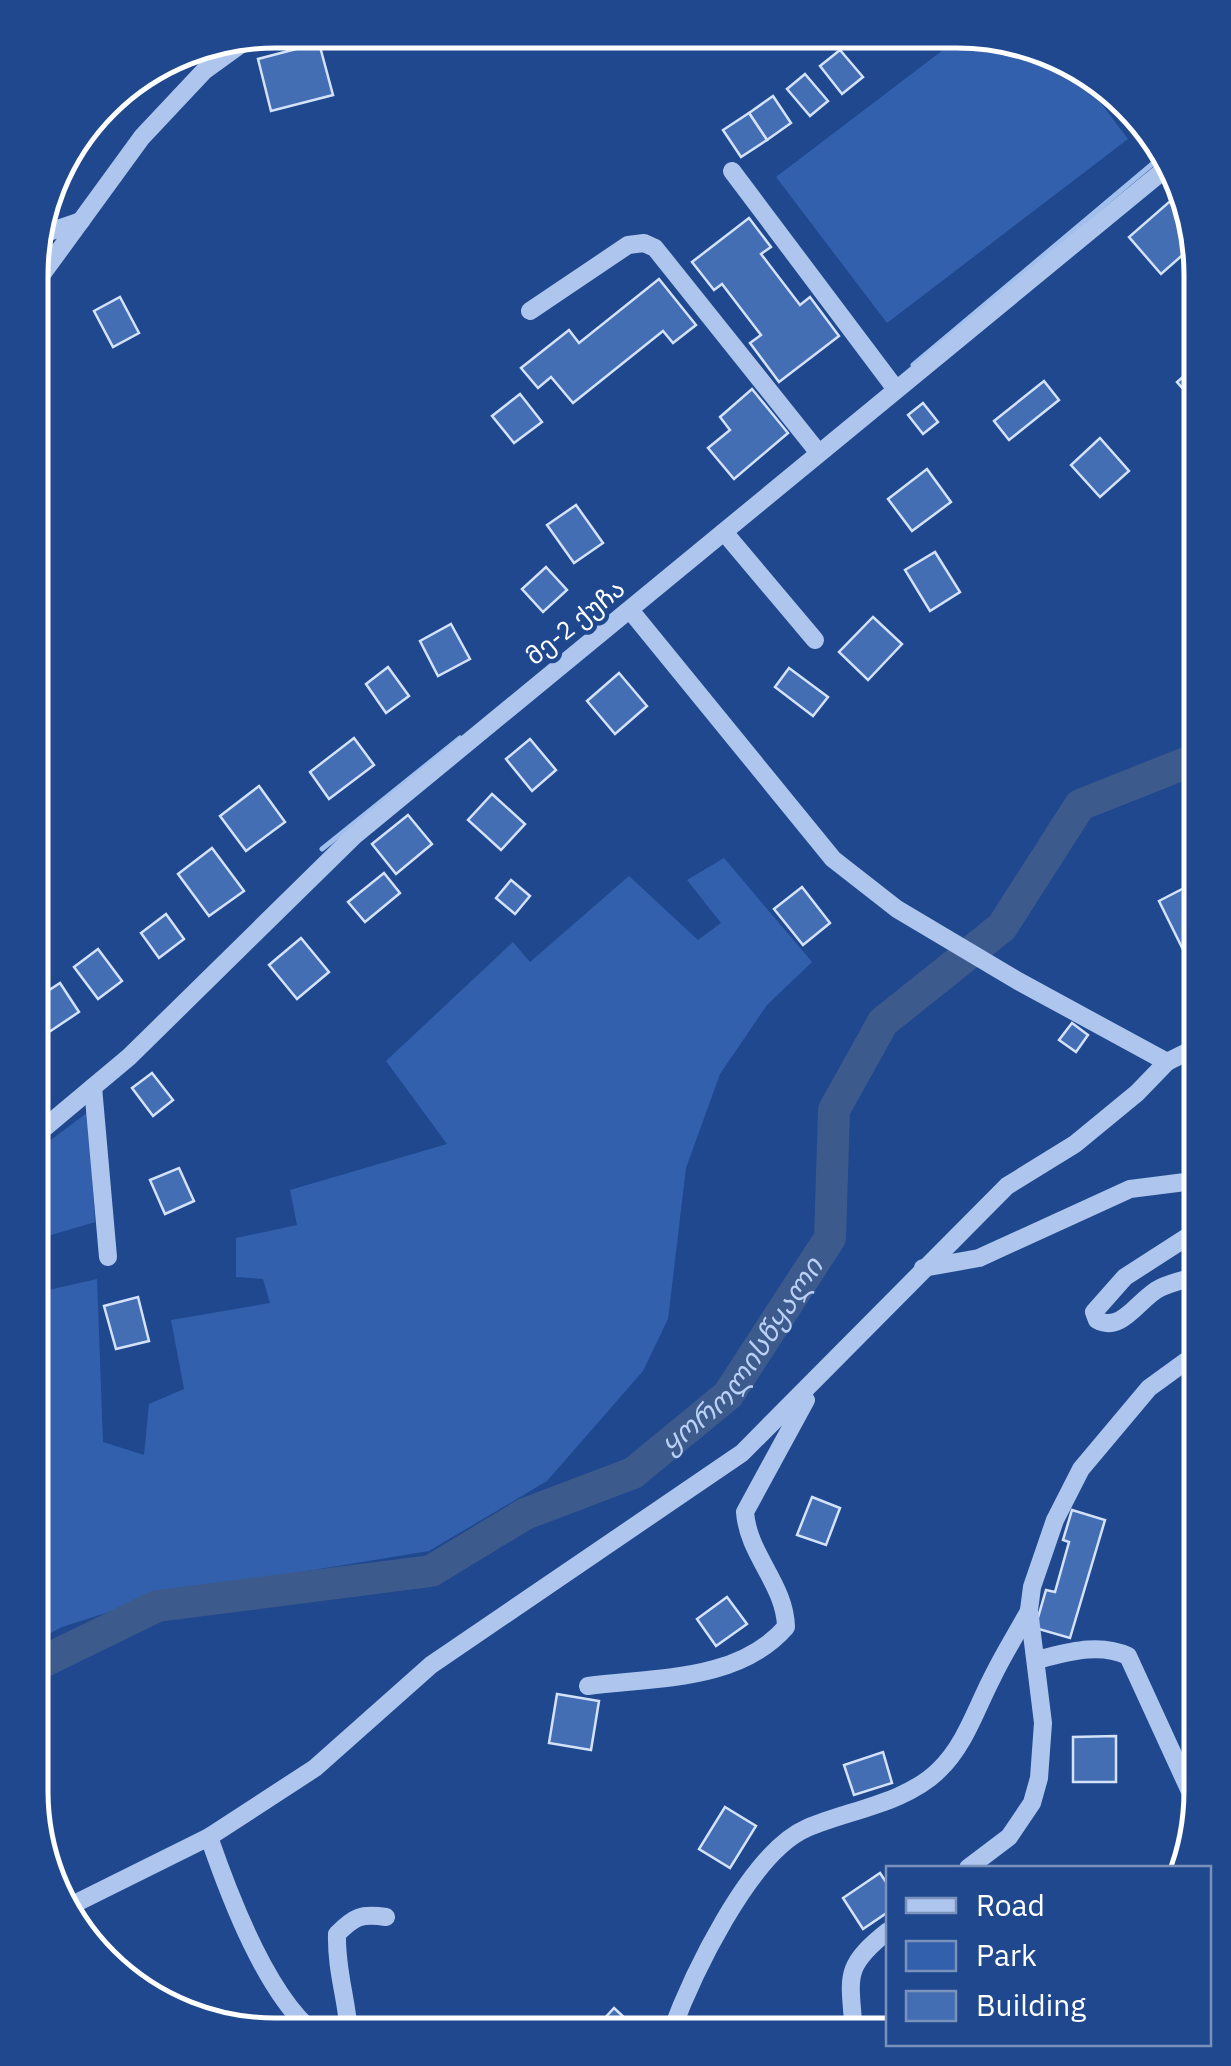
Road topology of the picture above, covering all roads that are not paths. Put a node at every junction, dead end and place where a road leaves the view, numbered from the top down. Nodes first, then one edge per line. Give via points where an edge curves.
1 (229, 52) edge
2 (732, 171) dead end
3 (1159, 174) edge
4 (82, 221) junction
5 (52, 231) edge
6 (48, 266) edge
7 (530, 310) dead end
8 (895, 388) junction
9 (818, 452) junction
10 (724, 532) junction
11 (630, 610) junction
12 (815, 640) dead end
13 (1183, 1054) edge
14 (1167, 1062) junction
15 (93, 1088) junction
16 (48, 1125) edge
17 (1183, 1182) edge
18 (1183, 1237) edge
19 (108, 1257) dead end
20 (922, 1268) junction
21 (1183, 1280) edge
22 (1183, 1363) edge
23 (819, 1378) junction
24 (1029, 1610) junction
25 (1036, 1660) junction
26 (588, 1686) dead end
27 (1183, 1776) edge
28 (209, 1837) junction
29 (970, 1866) edge
30 (77, 1903) edge
31 (386, 1917) dead end
32 (886, 1933) edge
33 (298, 2018) edge
34 (346, 2018) edge
35 (677, 2018) edge
36 (853, 2018) edge

1 - 4 street via 142,137
2 - 8 street
3 - 8 street, მე-2 ქუჩა
4 - 5 street
4 - 6 street
7 - 9 street via 628,245 644,242
8 - 9 street, მე-2 ქუჩა
9 - 10 street, მე-2 ქუჩა
10 - 11 street, მე-2 ქუჩა
10 - 12 street
11 - 14 street via 833,859 897,910
11 - 15 street, მე-2 ქუჩა via 354,836
13 - 14 street
14 - 20 street via 1075,1144 1007,1186
15 - 16 street, მე-2 ქუჩა
15 - 19 street
17 - 20 street via 1130,1190 979,1258
18 - 21 street via 1125,1276 1094,1312 1097,1320 1116,1324 1158,1288
20 - 23 street
22 - 24 street via 1149,1388 1081,1469 1055,1520
23 - 26 street via 745,1512 753,1550 774,1582 786,1627 744,1661 717,1670
23 - 28 street via 742,1453 432,1665 315,1768
24 - 25 street
24 - 35 street via 963,1739 940,1769 919,1787 802,1830 764,1861 698,1965
25 - 27 street via 1083,1649 1128,1656
25 - 29 street via 1043,1722 1032,1802 1008,1836
28 - 30 street
28 - 33 street via 227,1891
31 - 34 street via 364,1913 336,1934
32 - 36 street via 861,1953 851,1973

